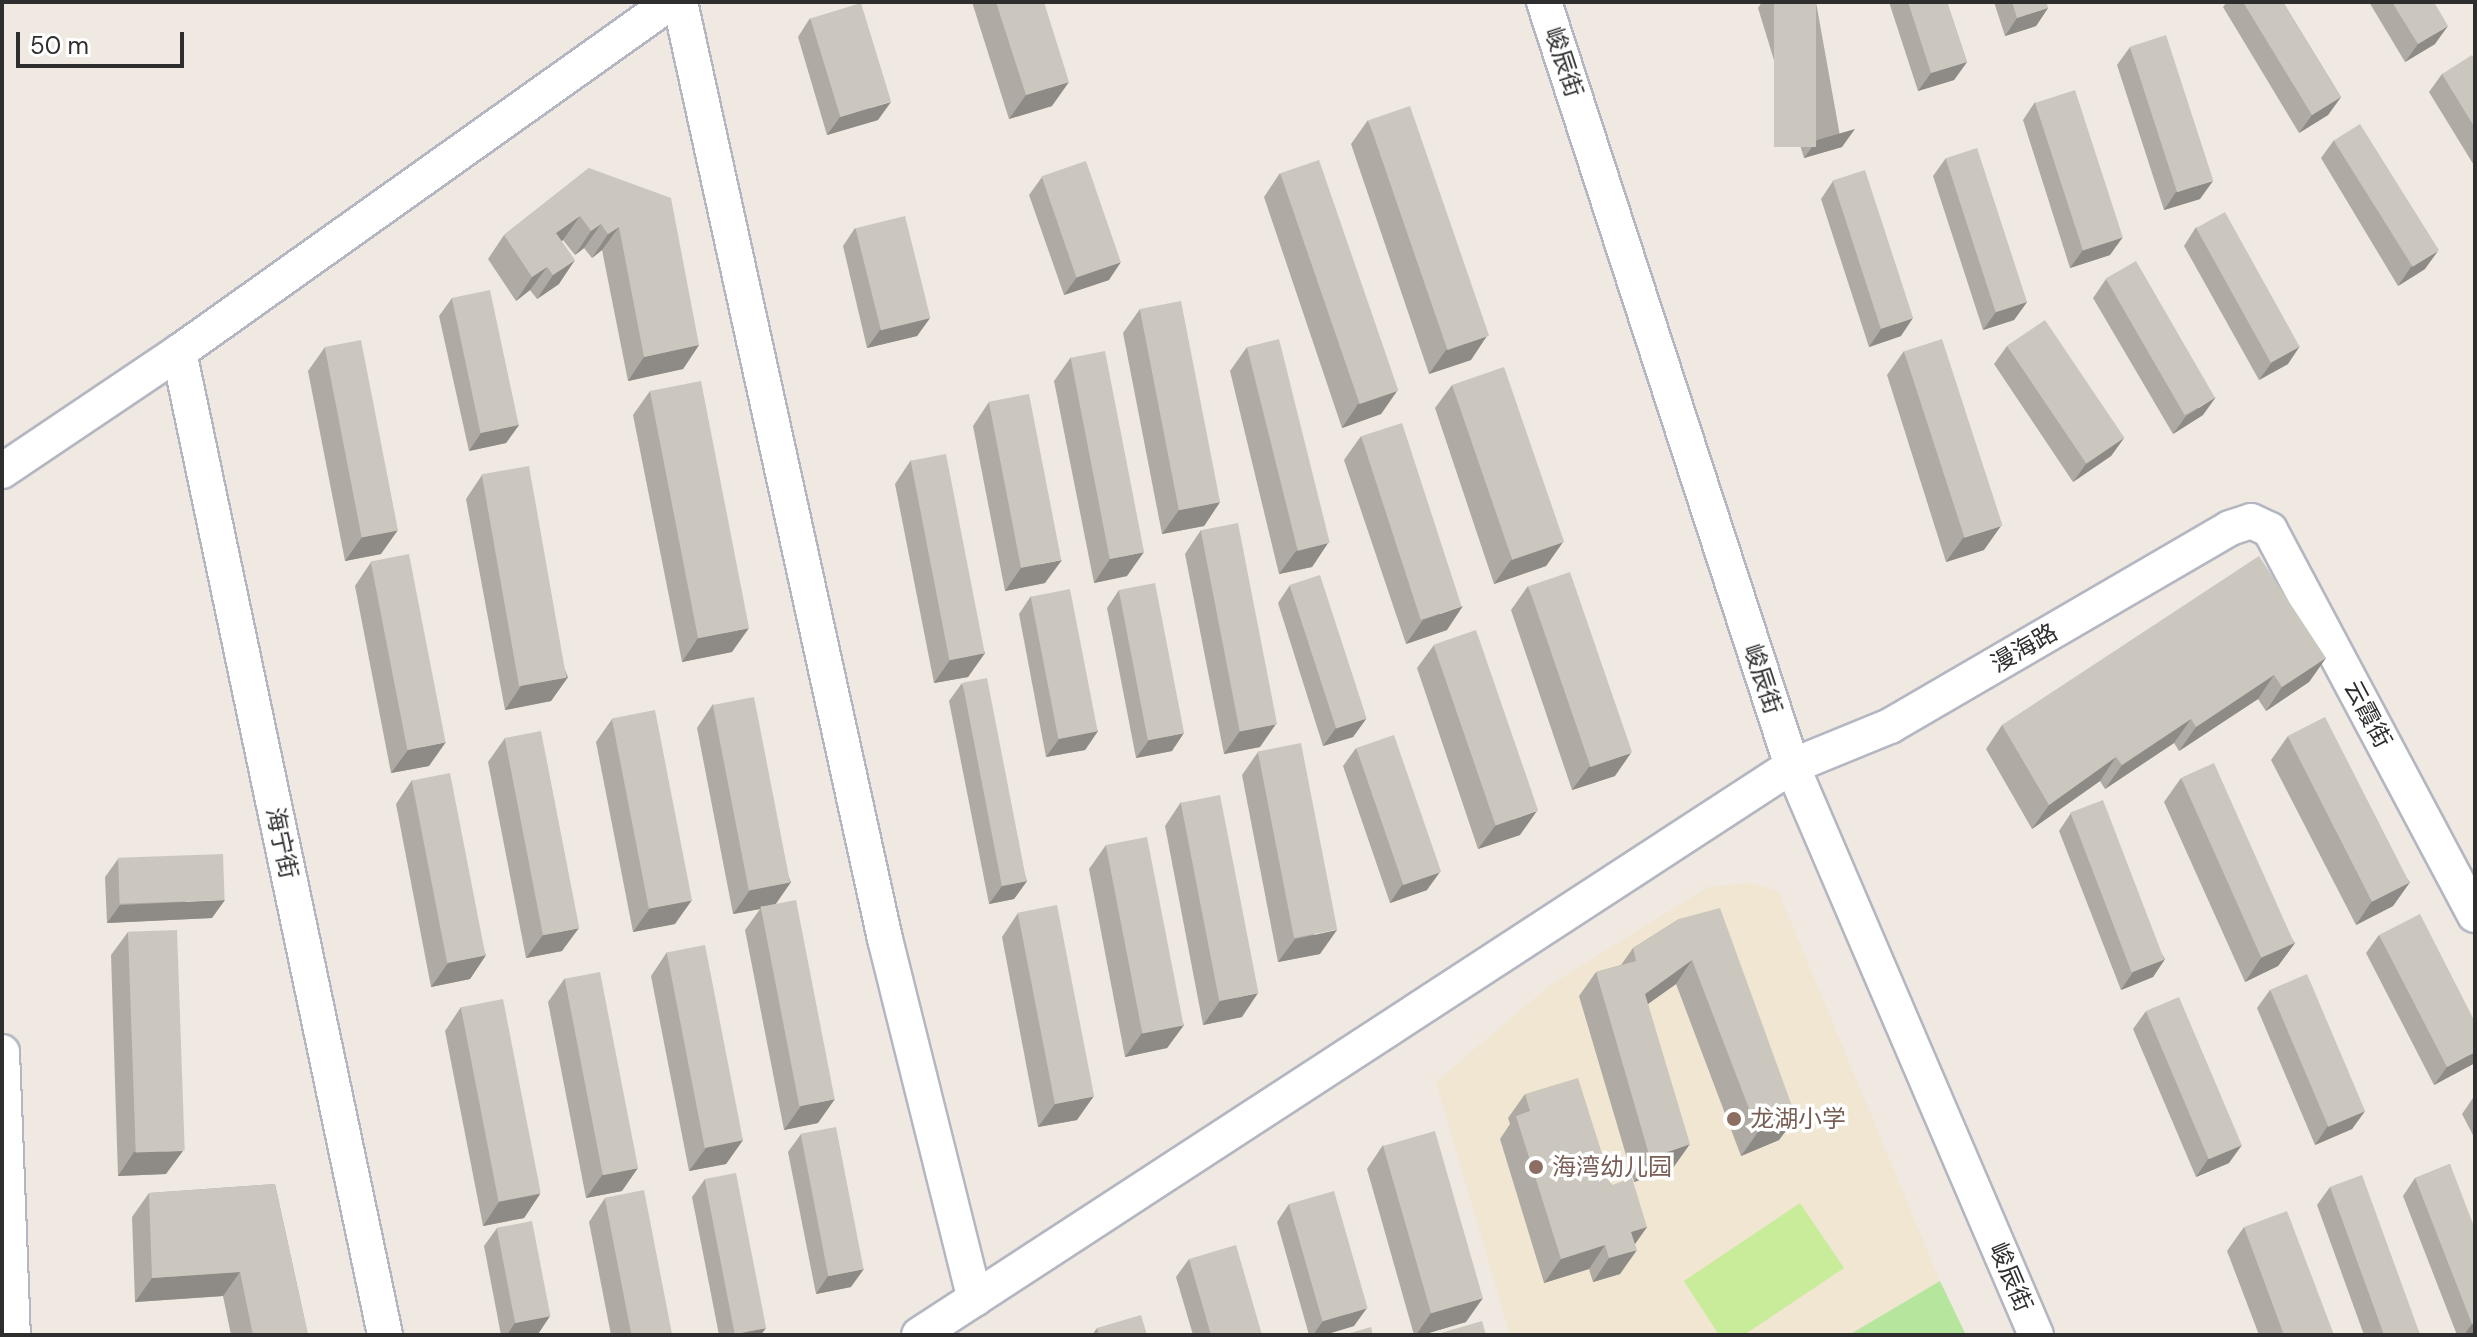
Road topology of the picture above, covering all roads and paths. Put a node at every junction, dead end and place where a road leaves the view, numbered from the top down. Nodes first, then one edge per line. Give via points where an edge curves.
1 (671, 2) edge
2 (680, 2) edge
3 (1544, 2) edge
4 (179, 352) junction
5 (2, 471) edge
6 (2251, 521) joint
7 (1792, 766) junction
8 (2475, 915) edge
9 (2, 1052) edge
10 (975, 1299) junction
11 (13, 1335) edge
12 (385, 1335) edge
13 (919, 1335) edge
14 (2036, 1335) edge

1 - 4 street
2 - 10 street via 885,939
3 - 7 street, 峻辰街
4 - 5 street
4 - 12 street, 海宁街
6 - 7 street, 漫海路 via 2230,528 1890,726
6 - 8 street, 云霞街 via 2270,530
7 - 10 street, 漫海路
7 - 14 street, 峻辰街
9 - 11 street
10 - 13 street, 漫海路

